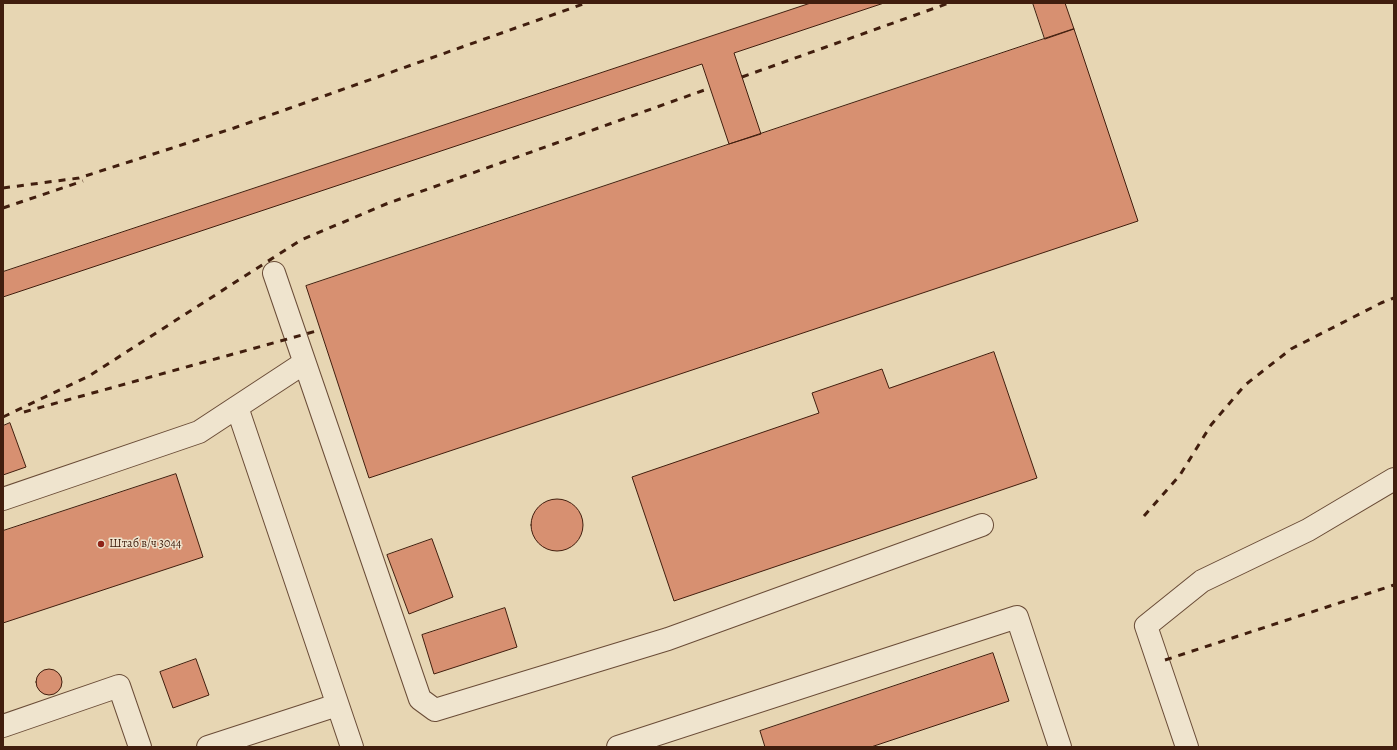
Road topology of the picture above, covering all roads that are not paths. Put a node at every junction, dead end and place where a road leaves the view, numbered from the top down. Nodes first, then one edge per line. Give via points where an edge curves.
1 (274, 273) dead end
2 (304, 362) junction
3 (236, 407) junction
4 (1394, 479) edge
5 (3, 499) edge
6 (982, 525) dead end
7 (338, 705) junction
8 (3, 726) edge
9 (140, 747) edge
10 (208, 747) edge
11 (352, 747) edge
12 (618, 747) edge
13 (1060, 747) edge
14 (1187, 747) edge

1 - 2 lane
2 - 3 lane
2 - 6 lane via 420,699 435,710 668,639
3 - 5 lane via 199,432
3 - 7 lane
4 - 14 lane via 1308,530 1202,581 1146,626
7 - 10 lane
7 - 11 lane
8 - 9 lane via 119,686
12 - 13 lane via 1017,617

